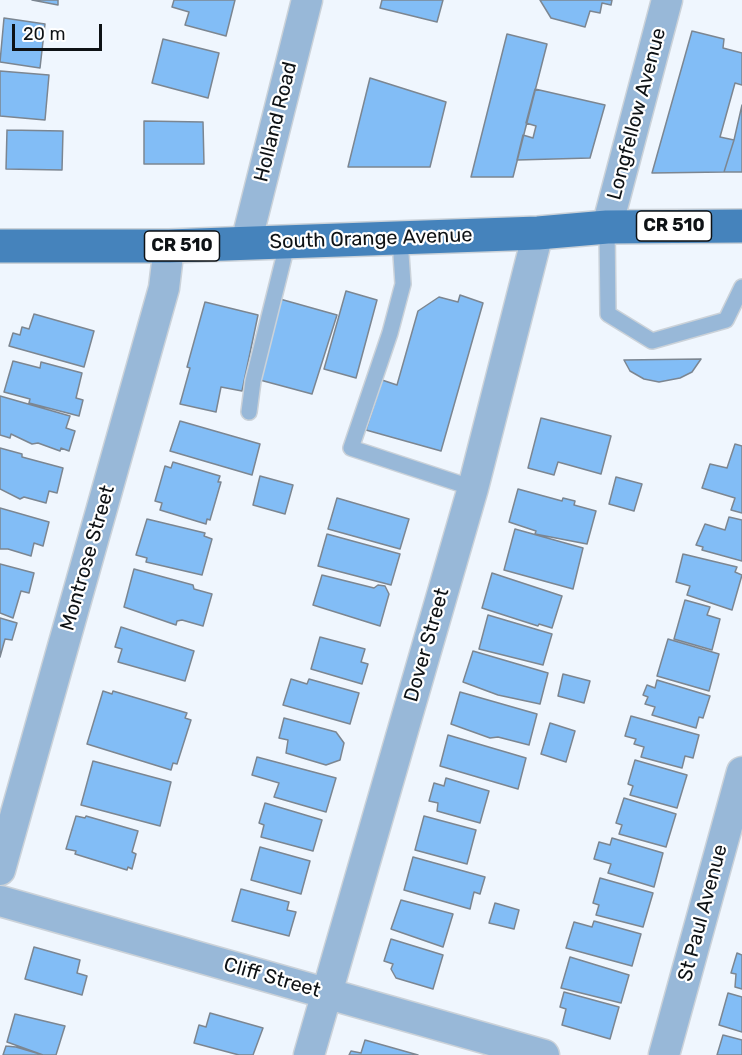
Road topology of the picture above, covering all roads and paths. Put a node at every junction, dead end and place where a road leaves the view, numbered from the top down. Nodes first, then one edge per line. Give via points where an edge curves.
1 (307, 0) edge
2 (667, 0) edge
3 (742, 226) edge
4 (607, 227) junction
5 (538, 233) junction
6 (400, 239) junction
7 (288, 241) junction
8 (246, 243) junction
9 (0, 246) edge
10 (169, 246) junction
11 (742, 287) edge
12 (249, 412) dead end
13 (472, 488) junction
14 (742, 772) edge
15 (0, 870) edge
16 (0, 901) edge
17 (326, 994) junction
18 (309, 1055) edge
19 (544, 1055) edge
20 (664, 1055) edge

1 - 8 street, Holland Road
2 - 4 street, Longfellow Avenue
3 - 4 main road, South Orange Avenue / CR 510
4 - 5 main road, South Orange Avenue / CR 510
4 - 11 lane via 608,314 652,341 726,320
5 - 6 main road, South Orange Avenue / CR 510
5 - 13 street, Dover Street
6 - 7 main road, South Orange Avenue / CR 510
6 - 13 lane via 403,284 351,448
7 - 8 main road, South Orange Avenue / CR 510
7 - 12 lane
8 - 10 main road, South Orange Avenue / CR 510
9 - 10 main road, South Orange Avenue / CR 510
10 - 15 street, Montrose Street via 164,288
13 - 17 street, Dover Street
14 - 20 street, St Paul Avenue
16 - 17 street, Cliff Street
17 - 18 street, Dover Street
17 - 19 street, Cliff Street

